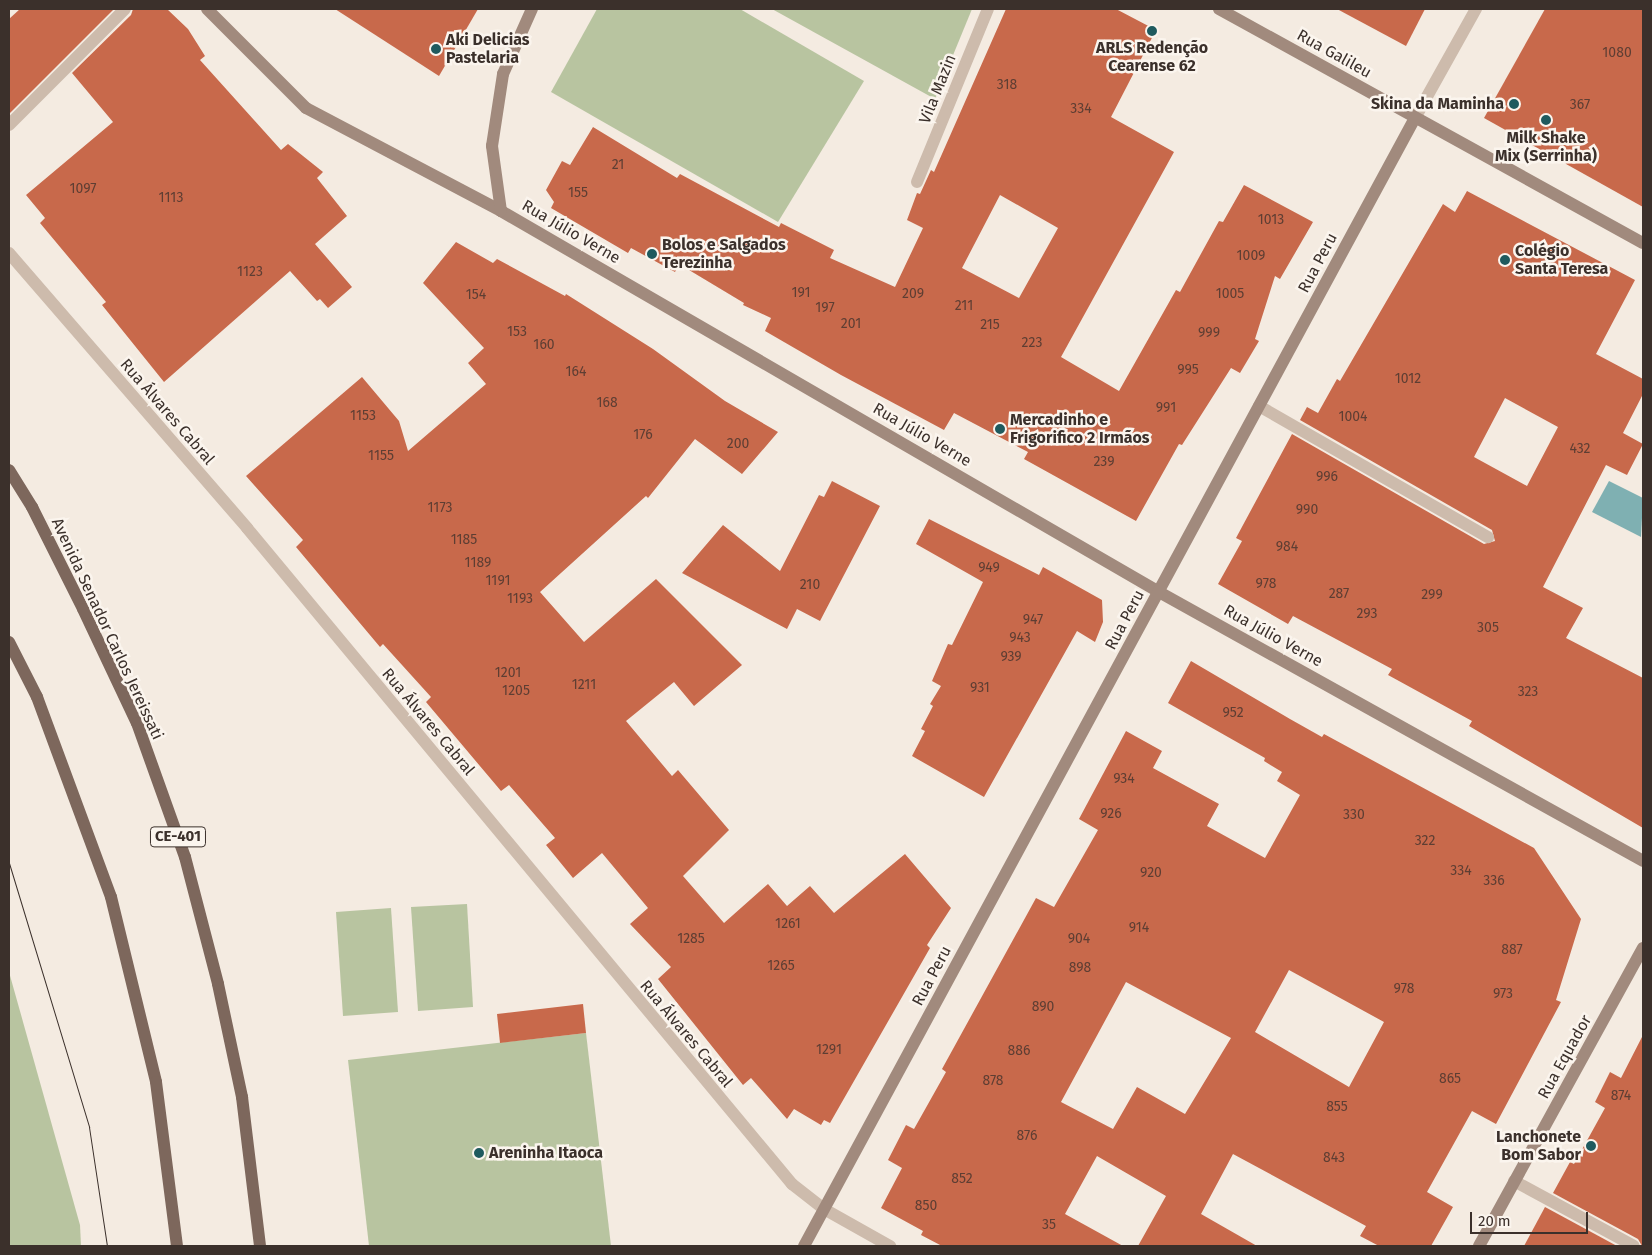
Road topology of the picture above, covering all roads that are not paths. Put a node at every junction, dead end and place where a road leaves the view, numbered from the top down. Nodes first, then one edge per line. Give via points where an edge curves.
1 (125, 9) edge
2 (206, 9) edge
3 (532, 9) edge
4 (988, 9) edge
5 (1219, 9) edge
6 (1476, 9) edge
7 (1415, 118) junction
8 (9, 125) edge
9 (917, 182) dead end
10 (501, 211) junction
11 (1643, 243) edge
12 (9, 253) edge
13 (1259, 406) junction
14 (9, 470) edge
15 (1488, 537) dead end
16 (1158, 592) junction
17 (9, 642) edge
18 (1643, 860) edge
19 (1643, 948) edge
20 (1514, 1181) junction
21 (824, 1209) junction
22 (177, 1246) edge
23 (260, 1246) edge
24 (804, 1246) edge
25 (890, 1246) edge
26 (1479, 1246) edge
27 (1634, 1246) edge

1 - 8 street
2 - 10 street, Rua Júlio Verne via 306,108
3 - 10 street via 503,74 492,146
4 - 9 street, Vila Mazin
5 - 7 street, Rua Galileu
6 - 7 street, Rua Peru
7 - 11 street, Rua Galileu
7 - 13 street, Rua Peru
10 - 16 street, Rua Júlio Verne
12 - 21 street, Rua Álvares Cabral via 247,528 717,1097 792,1184
13 - 15 street
13 - 16 street, Rua Peru
14 - 23 main road, Avenida Senador Carlos Jereissati / CE-401 via 32,507 84,609 137,723 184,857 218,984 242,1097
16 - 18 street, Rua Júlio Verne
16 - 21 street, Rua Peru
17 - 22 main road via 37,696 111,897 156,1082
19 - 20 street, Rua Equador
20 - 26 street, Rua Equador
20 - 27 street
21 - 24 street, Rua Peru
21 - 25 street, Rua Álvares Cabral

